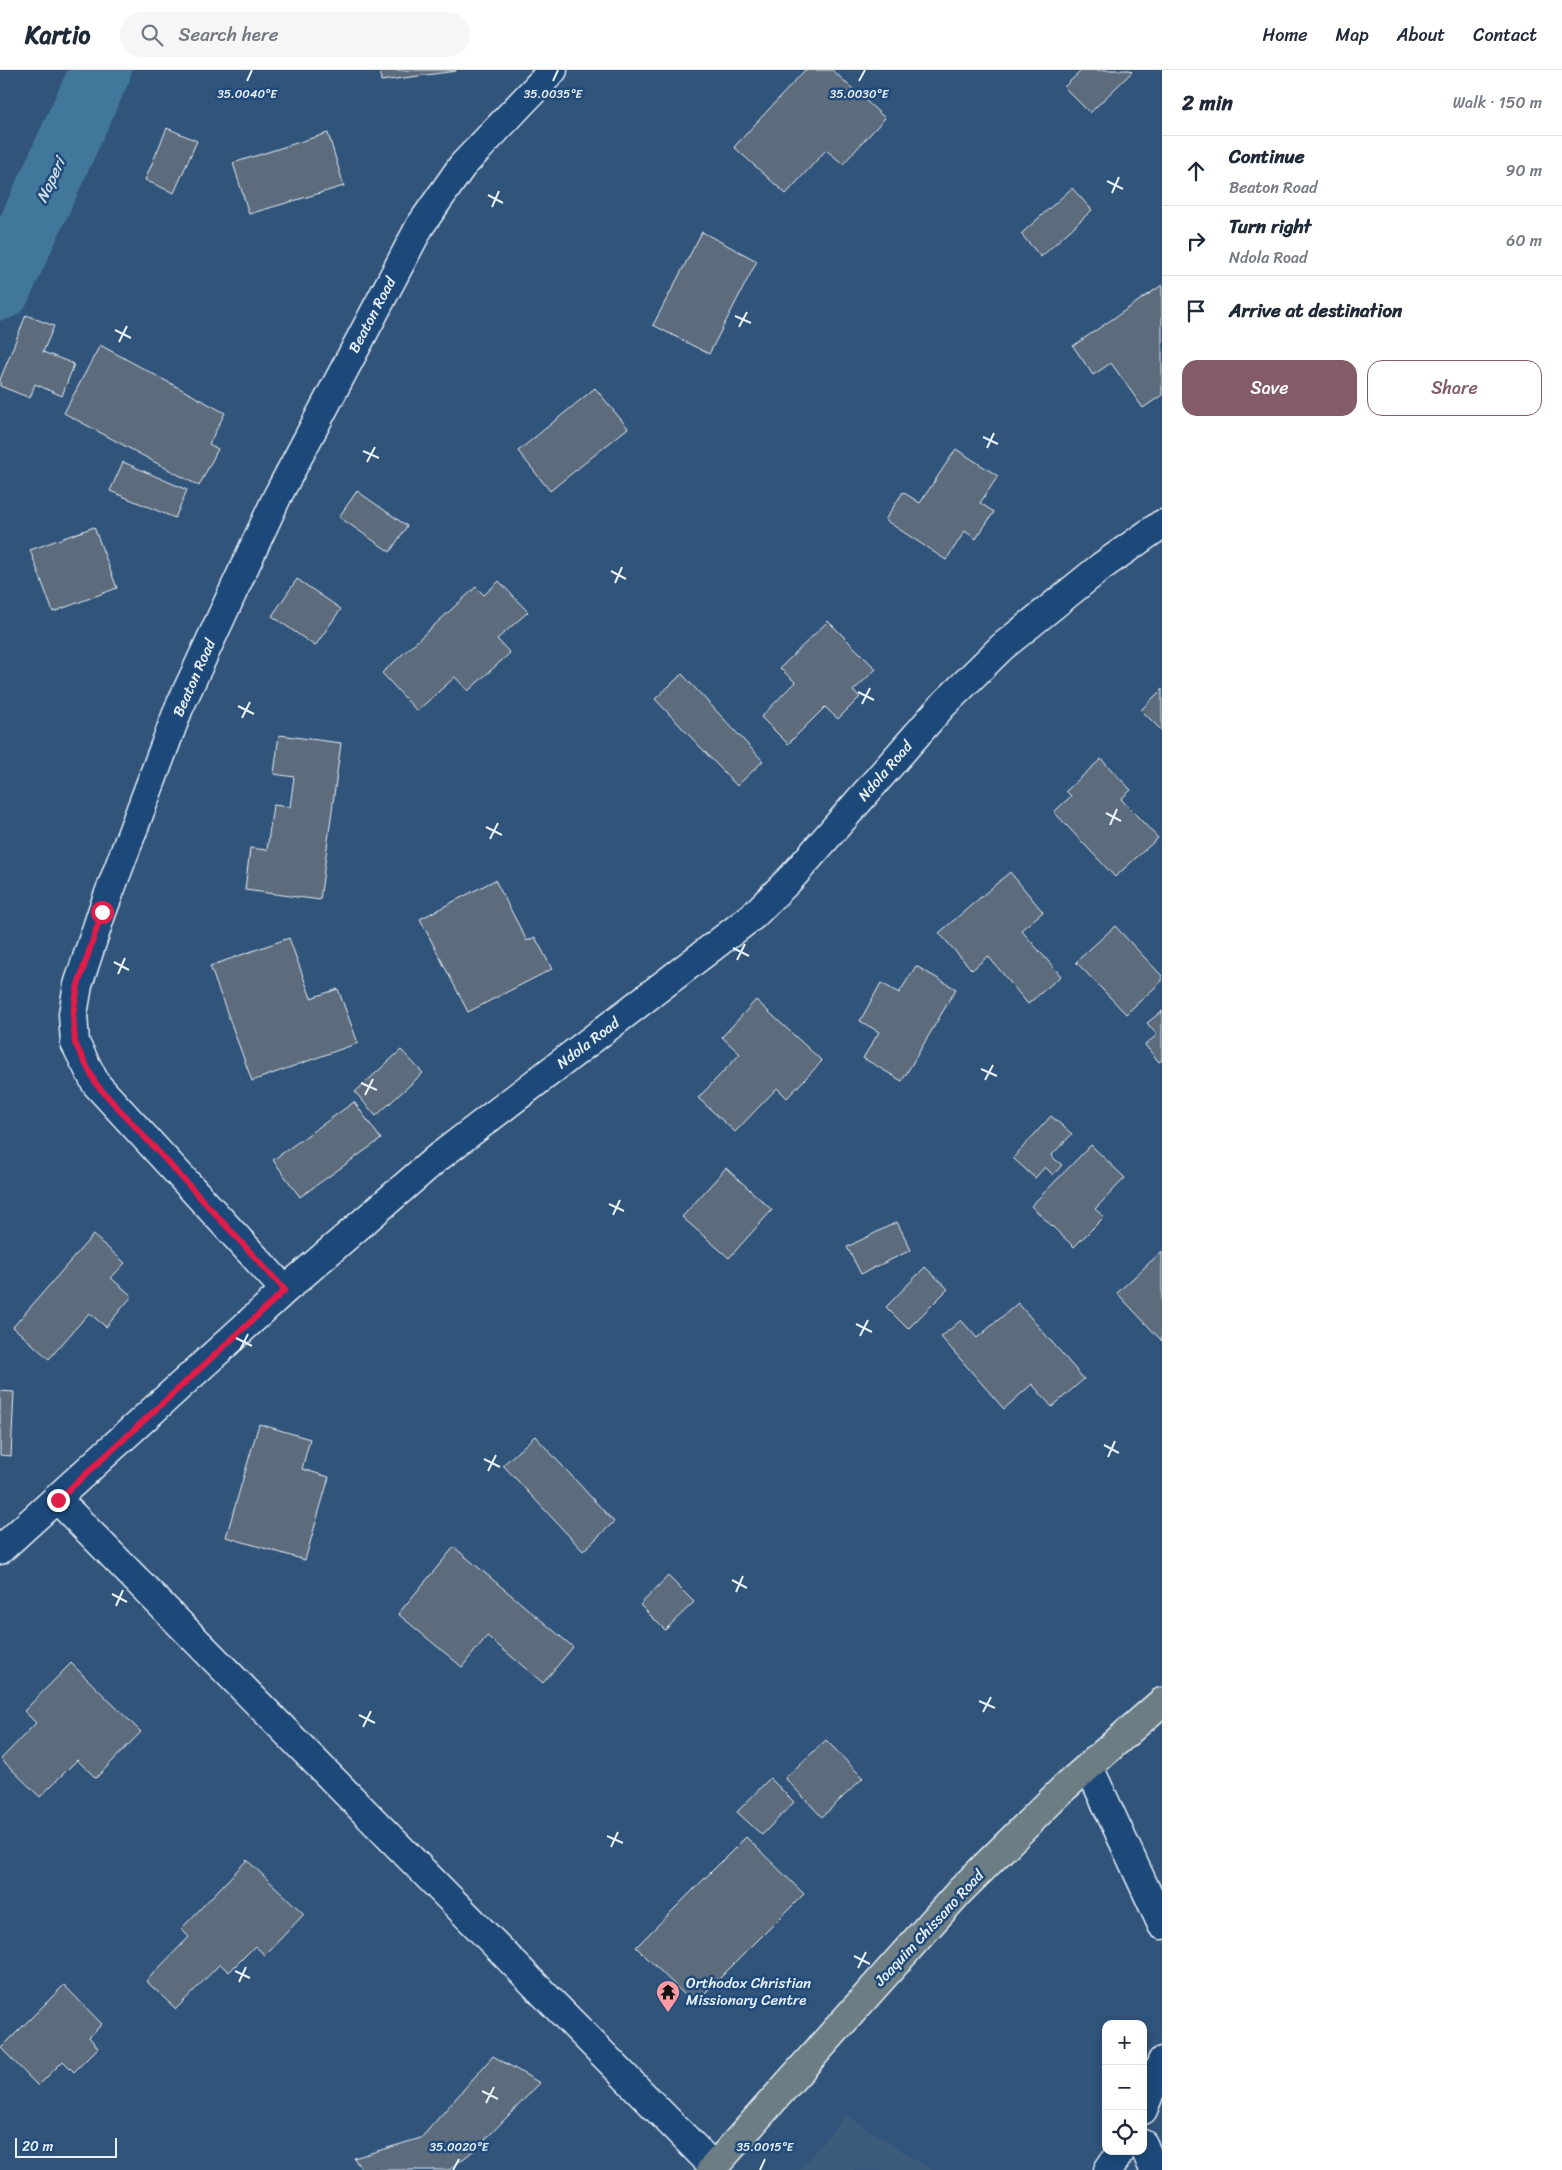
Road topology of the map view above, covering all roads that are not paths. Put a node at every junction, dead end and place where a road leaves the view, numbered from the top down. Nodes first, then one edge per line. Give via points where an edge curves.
1 (553, 70) edge
2 (1162, 524) edge
3 (285, 1290) junction
4 (58, 1500) junction
5 (0, 1550) edge
6 (1162, 1702) edge
7 (1089, 1767) junction
8 (1162, 1925) edge
9 (1162, 2061) edge
10 (1147, 2100) edge
11 (1147, 2153) edge
12 (1117, 2155) edge
13 (712, 2168) edge
14 (1108, 2170) edge
15 (1154, 2170) edge

1 - 3 street, Beaton Road via 462,166 420,226 276,497 179,708 78,985 73,1014 75,1043 96,1084
2 - 3 street, Ndola Road via 1102,566 1002,647 942,706 792,877 753,916 436,1159
3 - 4 street, Ndola Road
4 - 5 street, Ndola Road
4 - 13 street
6 - 7 highway, Joaquim Chissano Road
7 - 8 street
7 - 13 highway, Joaquim Chissano Road via 960,1892
9 - 10 street
11 - 15 street
12 - 14 street

